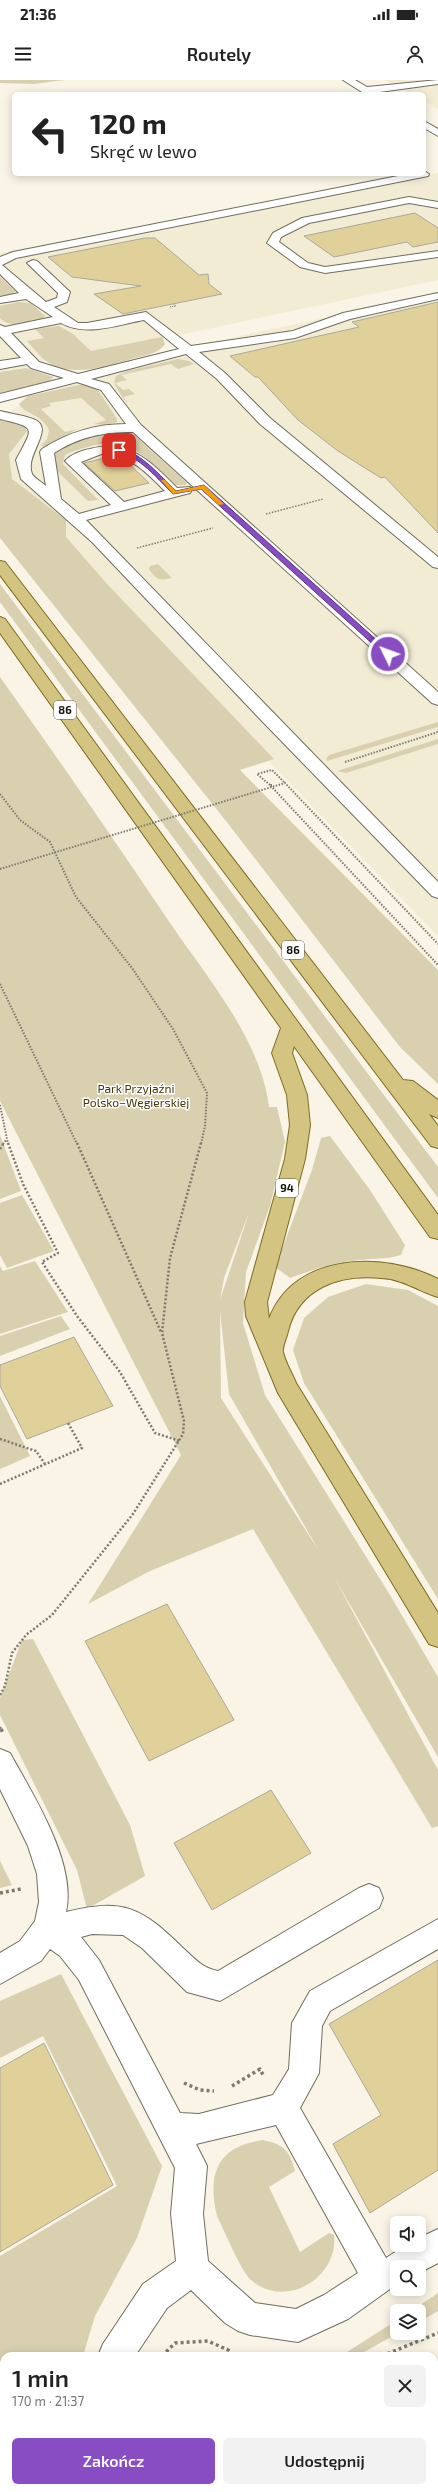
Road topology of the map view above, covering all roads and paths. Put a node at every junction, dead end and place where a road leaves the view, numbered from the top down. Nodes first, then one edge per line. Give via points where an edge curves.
1 (348, 80) edge
2 (432, 80) edge
3 (438, 81) edge
4 (438, 89) edge
5 (368, 92) edge
6 (375, 92) edge
7 (377, 92) edge
8 (426, 125) edge
9 (438, 133) edge
10 (438, 171) edge
11 (426, 174) edge
12 (414, 176) edge
13 (438, 205) edge
14 (91, 240) junction
15 (101, 247) dead end
16 (438, 254) edge
17 (0, 262) edge
18 (33, 263) dead end
19 (0, 268) edge
20 (28, 294) junction
21 (438, 296) edge
22 (0, 300) edge
23 (44, 307) junction
24 (63, 320) junction
25 (4, 336) edge
26 (189, 350) junction
27 (29, 360) junction
28 (0, 365) edge
29 (112, 370) junction
30 (79, 378) junction
31 (105, 386) junction
32 (3, 398) edge
33 (0, 415) edge
34 (30, 422) junction
35 (136, 428) junction
36 (202, 487) junction
37 (351, 492) junction
38 (175, 493) junction
39 (55, 498) junction
40 (121, 507) junction
41 (75, 519) junction
42 (240, 521) junction
43 (112, 555) junction
44 (438, 564) edge
45 (0, 565) edge
46 (0, 622) edge
47 (438, 700) edge
48 (438, 732) edge
49 (316, 771) junction
50 (285, 783) junction
51 (0, 794) edge
52 (0, 869) edge
53 (438, 892) edge
54 (438, 944) edge
55 (438, 965) edge
56 (0, 984) edge
57 (292, 1025) junction
58 (384, 1070) junction
59 (0, 1105) edge
60 (438, 1111) edge
61 (6, 1140) junction
62 (438, 1141) edge
63 (0, 1149) edge
64 (438, 1231) edge
65 (438, 1289) edge
66 (162, 1333) junction
67 (272, 1350) junction
68 (68, 1423) dead end
69 (0, 1440) edge
70 (180, 1441) junction
71 (45, 1464) junction
72 (0, 1484) edge
73 (438, 1636) edge
74 (0, 1695) edge
75 (0, 1762) edge
76 (26, 1888) dead end
77 (0, 1893) edge
78 (369, 1898) dead end
79 (48, 1931) junction
80 (438, 1933) edge
81 (0, 1970) edge
82 (182, 2082) dead end
83 (224, 2089) dead end
84 (218, 2091) dead end
85 (283, 2108) junction
86 (172, 2128) junction
87 (438, 2245) edge
88 (411, 2260) edge
89 (193, 2269) junction
90 (390, 2269) edge
91 (390, 2272) edge
92 (250, 2319) junction
93 (438, 2333) edge
94 (118, 2352) edge
95 (166, 2352) edge
96 (392, 2352) edge

1 - 5 street
2 - 3 street
2 - 6 street
4 - 7 street via 406,88
8 - 9 street
10 - 11 street
12 - 14 street
13 - 16 street via 410,200 306,220 277,235 273,244 304,265 325,270
14 - 15 street
14 - 17 street via 13,255
18 - 23 street via 64,292 63,300
19 - 20 street
20 - 22 street
20 - 23 street
21 - 26 street via 347,316 295,334
23 - 24 street
24 - 25 street
24 - 26 street via 75,326 88,327 146,316
25 - 27 street
26 - 29 street
26 - 37 street via 221,376 265,421
27 - 28 street
27 - 30 street via 39,366
29 - 30 street
29 - 31 street
30 - 31 street
30 - 32 street
31 - 35 street
32 - 34 street
33 - 34 street
34 - 39 street via 35,427 36,434 23,460 26,476
35 - 36 street
35 - 39 street via 87,432 70,437 47,452
36 - 38 street
36 - 42 street
37 - 42 path
37 - 44 street
38 - 40 street
38 - 40 street via 144,463 128,452 111,447 83,454 72,461
39 - 41 street
40 - 41 street
41 - 43 street
42 - 43 path
42 - 47 street
43 - 49 street
45 - 58 main road, 86
46 - 57 main road, 86 via 126,800
48 - 49 path
49 - 53 street
50 - 52 path, bridge
50 - 54 path, bridge
50 - 55 path via 272,770 258,774 278,792
51 - 66 path via 20,820 50,842 76,897 132,968 173,1028 207,1093 205,1126 170,1258
56 - 66 path via 53,1090
57 - 64 main road, 86
57 - 67 main road, 94 via 282,1053 297,1095 300,1125 295,1158 256,1302 261,1329
58 - 60 main road
58 - 62 main road, 86
59 - 61 path
61 - 63 path
61 - 70 path via 25,1189 58,1253 42,1262 77,1316 120,1372 155,1433
65 - 67 main road via 422,1280 392,1270 340,1272 320,1279 302,1288 290,1299 283,1311
66 - 70 path via 184,1421
67 - 73 main road, 94 via 286,1386
68 - 71 path via 82,1448
69 - 71 path via 36,1451
70 - 74 path via 133,1514 52,1615 26,1635 12,1653 5,1686
71 - 72 path
75 - 79 street via 22,1804 48,1864 54,1889 54,1909
76 - 77 path
78 - 79 street via 220,1986 197,1982 152,1938 127,1921 92,1920
79 - 81 street via 24,1956
79 - 86 street via 70,1946 89,1970
80 - 85 street via 320,2001 307,2023 304,2073
82 - 84 path via 200,2090
83 - 85 path via 260,2069
85 - 86 street via 199,2129
85 - 90 street
86 - 89 street via 191,2166 186,2214
87 - 88 street
89 - 92 street via 237,2311
89 - 94 street via 155,2296
91 - 92 street via 336,2307 298,2326
92 - 95 path via 228,2350 208,2341 175,2343
93 - 96 path

